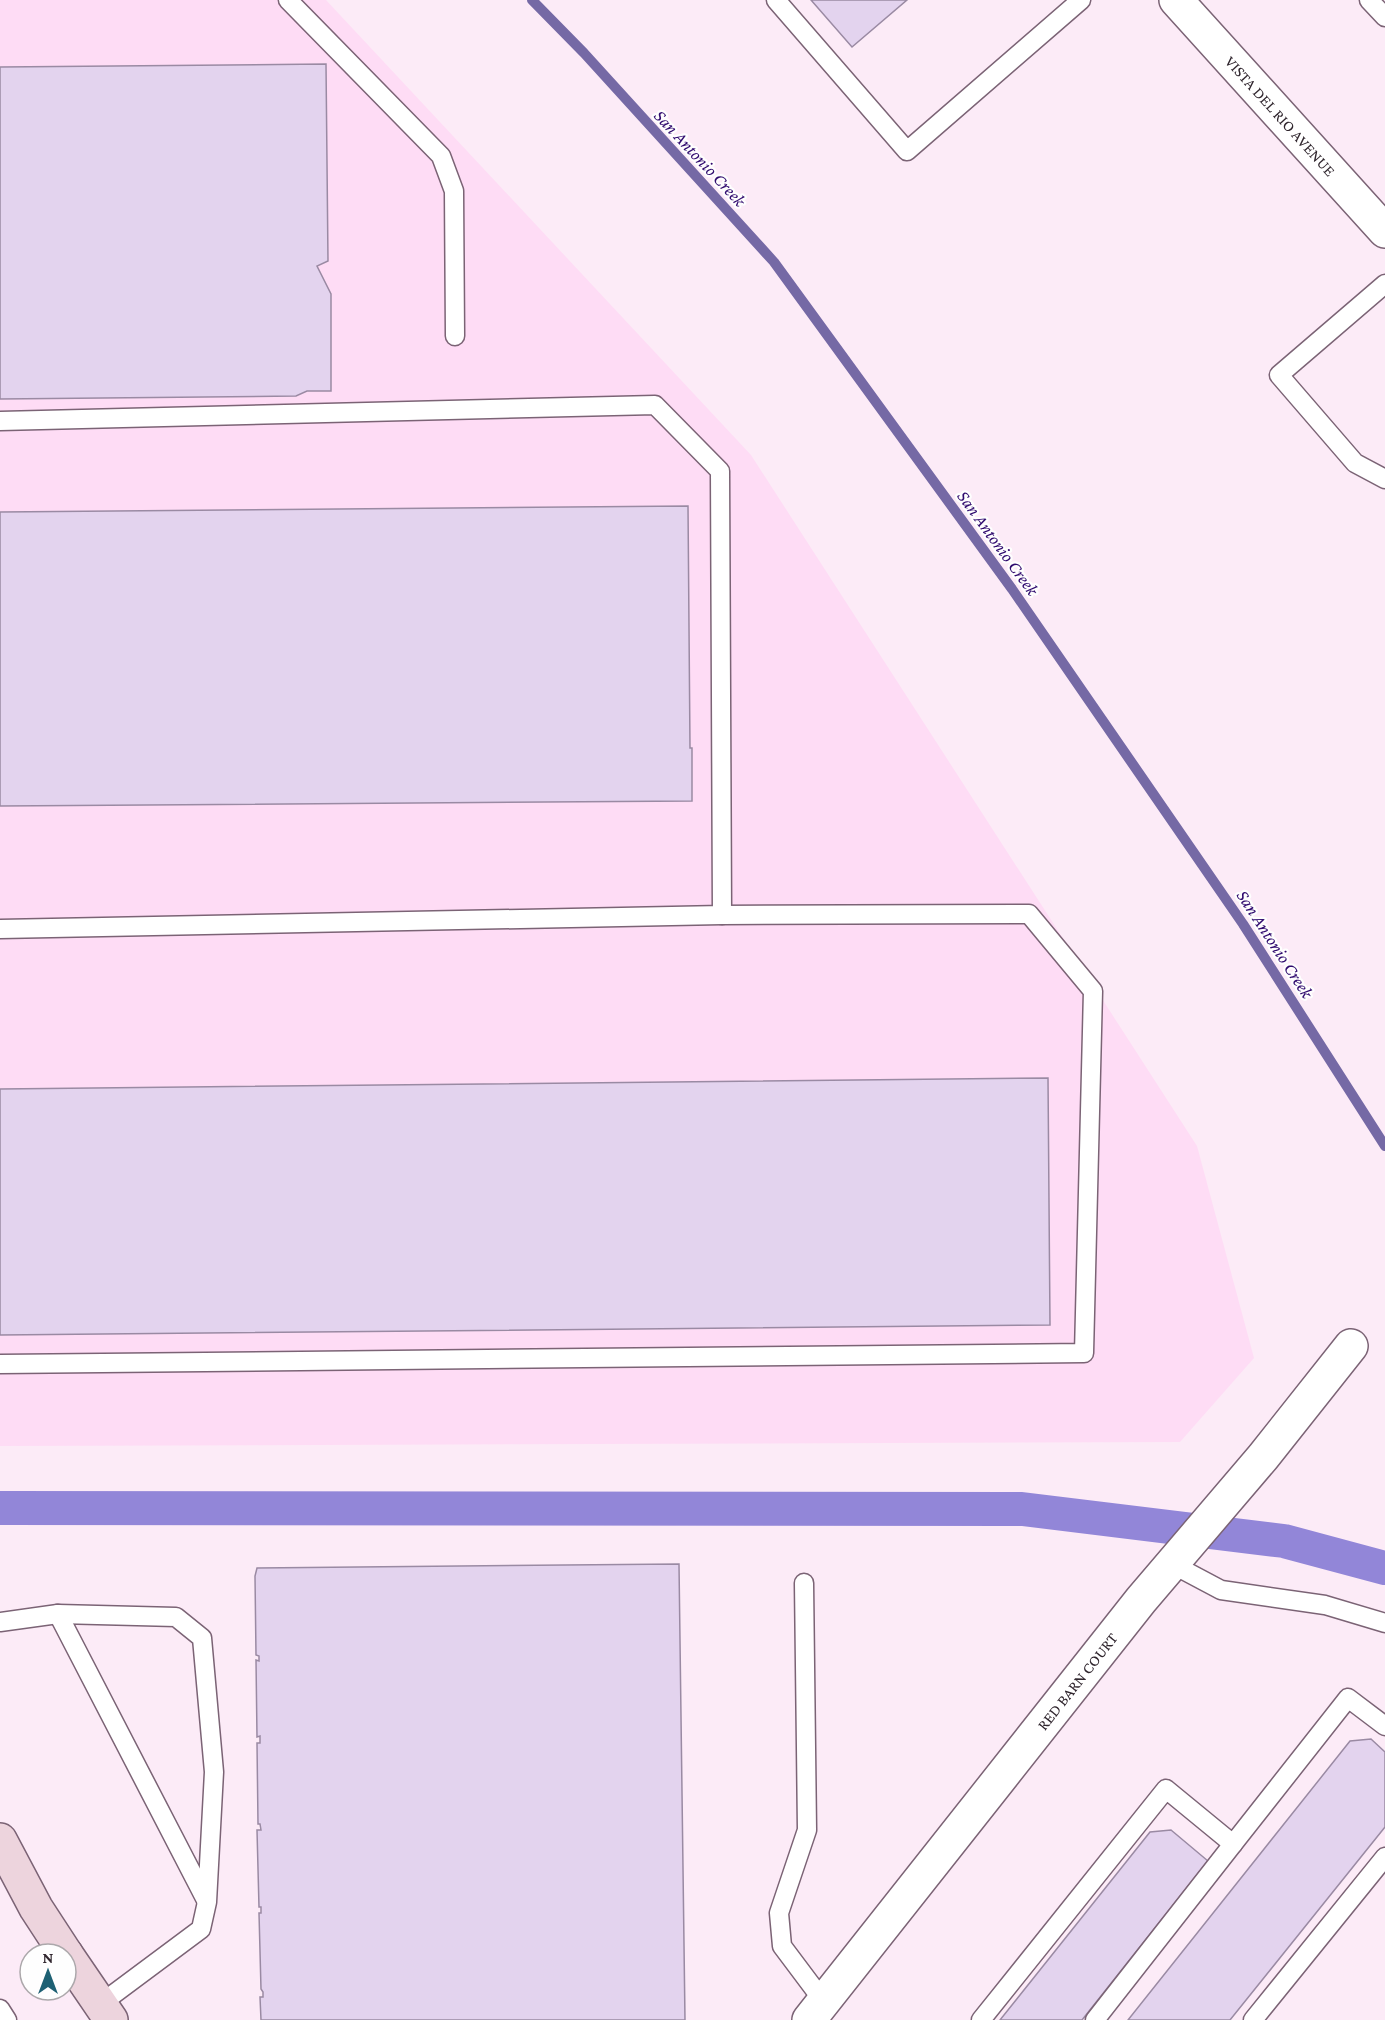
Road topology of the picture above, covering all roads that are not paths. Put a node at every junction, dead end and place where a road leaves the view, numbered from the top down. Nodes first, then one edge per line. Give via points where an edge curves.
1 (288, 0) edge
2 (776, 0) edge
3 (1081, 0) edge
4 (1176, 0) edge
5 (1369, 0) edge
6 (1385, 17) edge
7 (1385, 231) edge
8 (1385, 284) edge
9 (455, 336) dead end
10 (0, 421) edge
11 (1385, 479) edge
12 (722, 915) junction
13 (0, 929) edge
14 (1351, 1346) dead end
15 (0, 1364) edge
16 (1172, 1564) junction
17 (804, 1583) dead end
18 (58, 1614) junction
19 (0, 1623) edge
20 (1385, 1623) edge
21 (1385, 1726) edge
22 (0, 1840) edge
23 (1233, 1844) junction
24 (1385, 1857) edge
25 (207, 1902) junction
26 (58, 1942) edge
27 (78, 1972) edge
28 (0, 2009) edge
29 (816, 2011) edge
30 (105, 2012) edge
31 (7, 2020) edge
32 (981, 2020) edge
33 (1095, 2020) edge
34 (1253, 2020) edge

1 - 9 lane via 441,156 454,191
2 - 3 lane via 907,151
4 - 7 street, VISTA DEL RIO AVENUE
5 - 6 lane
8 - 11 lane via 1279,375 1355,463
10 - 12 lane via 656,405 720,471
12 - 13 lane
12 - 15 lane via 1029,914 1093,991 1084,1353
14 - 16 street, RED BARN COURT
16 - 20 lane via 1221,1590 1325,1605
16 - 29 street, RED BARN COURT
17 - 29 lane via 807,1830 779,1913 782,1946
18 - 19 lane
18 - 25 lane
18 - 25 lane via 176,1617 202,1638 214,1772
21 - 23 lane via 1348,1698
22 - 26 street
23 - 32 lane via 1166,1789
23 - 33 lane
24 - 34 lane
25 - 30 lane via 201,1929
27 - 30 street
28 - 31 lane

